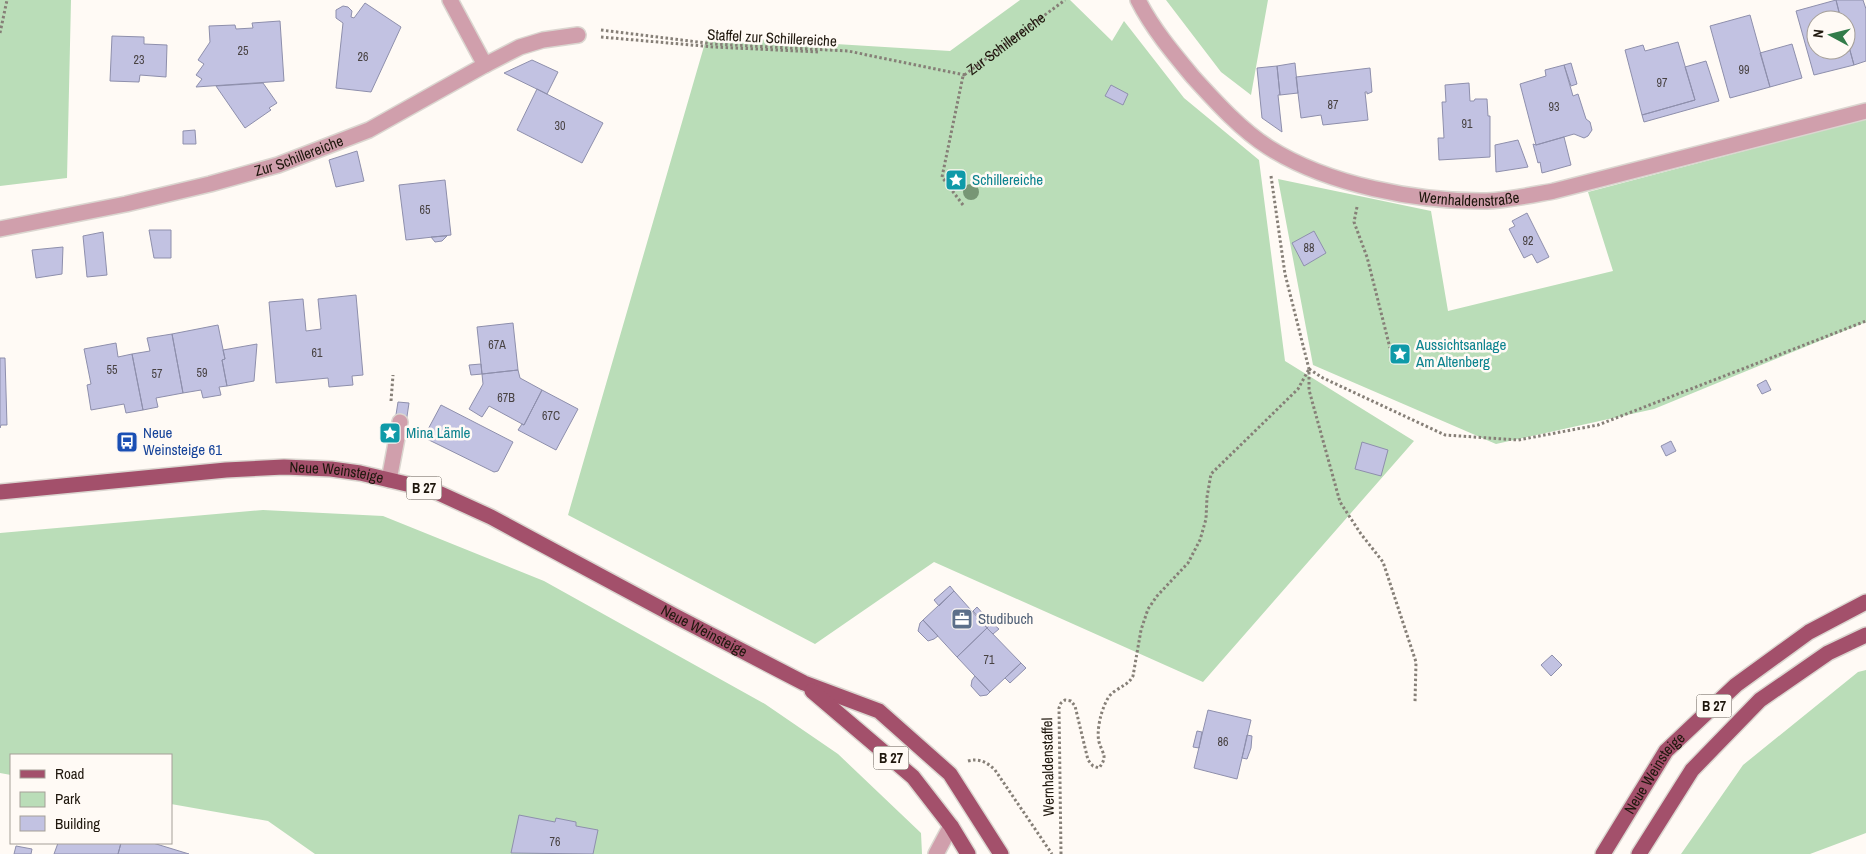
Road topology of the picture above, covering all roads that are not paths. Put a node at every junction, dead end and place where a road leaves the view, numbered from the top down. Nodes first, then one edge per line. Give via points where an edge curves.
1 (450, 0) edge
2 (1138, 0) edge
3 (578, 35) road end
4 (485, 65) junction
5 (1866, 111) edge
6 (0, 230) edge
7 (400, 422) dead end
8 (389, 480) junction
9 (0, 492) edge
10 (1866, 602) edge
11 (1866, 634) edge
12 (804, 683) junction
13 (951, 826) junction
14 (936, 854) edge
15 (968, 854) edge
16 (1001, 854) edge
17 (1603, 854) edge
18 (1639, 854) edge

1 - 4 street
2 - 5 street, Wernhaldenstraße via 1182,64 1217,102 1267,146 1294,162 1337,178 1383,191 1437,200 1521,198
3 - 4 street, Zur Schillereiche via 520,47
4 - 6 street, Zur Schillereiche via 369,130 278,165 136,202
7 - 8 street
8 - 9 main road, Neue Weinsteige / B 27 via 331,469 284,467
8 - 12 main road, Neue Weinsteige / B 27 via 432,490 491,516
10 - 17 main road, Neue Weinsteige / B 27 via 1809,632 1743,680 1666,751
11 - 18 main road, Neue Weinsteige / B 27 via 1828,654 1760,700 1692,770
12 - 13 main road, Neue Weinsteige / B 27 via 913,777
12 - 16 main road, Neue Weinsteige / B 27 via 879,711 950,774
13 - 14 street
13 - 15 main road, Neue Weinsteige / B 27

